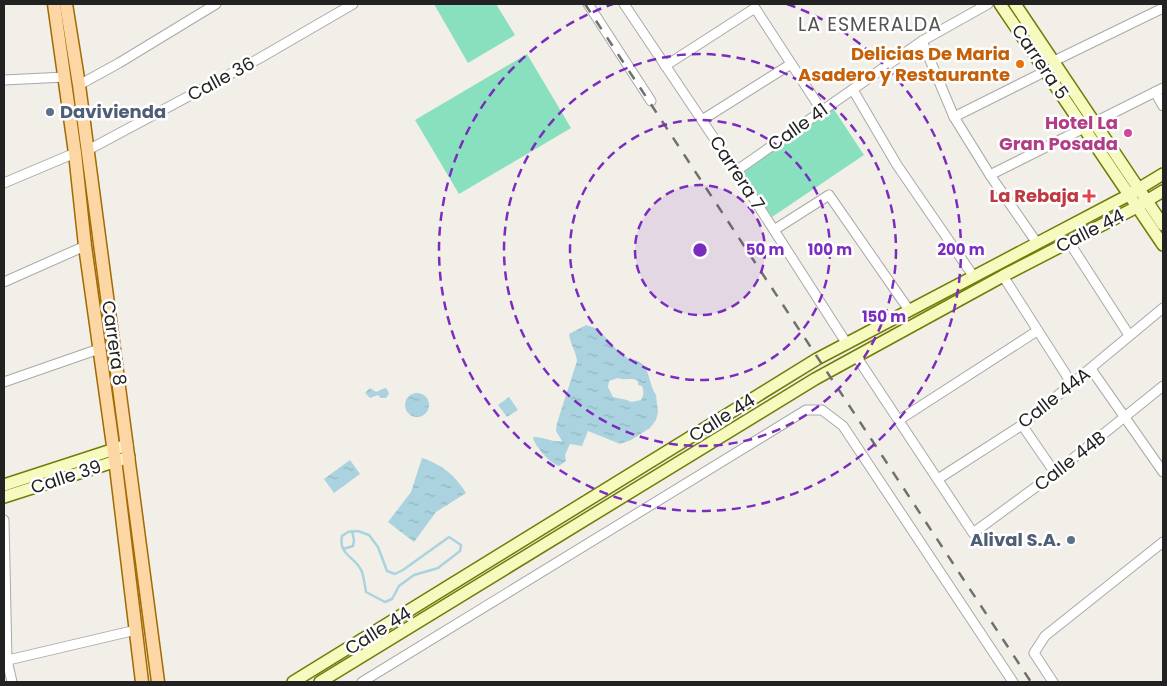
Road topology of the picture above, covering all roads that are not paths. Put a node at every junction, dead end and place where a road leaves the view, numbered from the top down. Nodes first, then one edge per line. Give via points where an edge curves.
1 (54, 4) edge
2 (66, 4) edge
3 (216, 4) edge
4 (353, 4) edge
5 (588, 4) edge
6 (624, 4) edge
7 (988, 4) edge
8 (1000, 4) edge
9 (1015, 4) edge
10 (1163, 8) edge
11 (922, 41) junction
12 (1054, 62) junction
13 (792, 64) junction
14 (665, 66) junction
15 (1046, 71) junction
16 (65, 77) junction
17 (4, 80) edge
18 (79, 85) junction
19 (853, 90) junction
20 (1159, 90) edge
21 (651, 101) dead end
22 (1163, 106) edge
23 (822, 111) junction
24 (954, 117) junction
25 (702, 120) junction
26 (1095, 122) junction
27 (1084, 128) junction
28 (81, 152) junction
29 (736, 171) junction
30 (1163, 174) edge
31 (990, 175) junction
32 (4, 183) edge
33 (1134, 191) junction
34 (1163, 191) edge
35 (1143, 203) junction
36 (1163, 225) edge
37 (774, 230) junction
38 (1069, 242) junction
39 (1038, 243) junction
40 (1163, 245) edge
41 (85, 246) junction
42 (1003, 276) junction
43 (974, 277) junction
44 (4, 282) edge
45 (1163, 308) edge
46 (909, 310) junction
47 (1037, 331) junction
48 (1129, 335) junction
49 (847, 344) junction
50 (99, 349) junction
51 (856, 356) junction
52 (1091, 369) junction
53 (4, 382) edge
54 (1072, 384) junction
55 (1163, 386) edge
56 (1125, 418) junction
57 (899, 420) junction
58 (1022, 424) junction
59 (128, 451) junction
60 (115, 455) junction
61 (1163, 472) edge
62 (1055, 474) junction
63 (938, 479) junction
64 (4, 485) edge
65 (4, 497) edge
66 (4, 520) edge
67 (1163, 542) edge
68 (136, 630) junction
69 (5, 661) edge
70 (12, 682) edge
71 (142, 682) edge
72 (158, 682) edge
73 (293, 682) edge
74 (320, 682) edge
75 (362, 682) edge
76 (1013, 682) edge
77 (1053, 682) edge

1 - 16 main road, Carrera 8
2 - 18 main road, Carrera 8
3 - 18 street
4 - 28 street, Calle 36 via 260,58
5 - 21 street
6 - 14 street, Carrera 7
7 - 11 street, Calle 41
8 - 15 main road, Carrera 5
9 - 12 main road, Carrera 5
10 - 12 street
11 - 19 street, Calle 41
11 - 24 street
12 - 26 main road, Carrera 5
13 - 14 street via 755,8
13 - 23 street
13 - 25 street
14 - 25 street, Carrera 7
15 - 24 street
15 - 27 main road, Carrera 5
16 - 17 street
16 - 28 main road, Carrera 8
18 - 28 main road, Carrera 8
19 - 23 street, Calle 41
19 - 43 street via 897,165
20 - 22 street
20 - 26 street
23 - 29 street, Calle 41
24 - 31 street
25 - 29 street, Carrera 7
26 - 33 main road, Carrera 5
27 - 31 street
27 - 33 main road, Carrera 5
28 - 32 street, Calle 36
28 - 41 main road, Carrera 8
28 - 59 main road, Carrera 8
29 - 37 street, Carrera 7
30 - 33 main road, Calle 44
31 - 39 street
33 - 35 main road, Carrera 5
33 - 39 main road, Calle 44
34 - 35 main road, Calle 44
35 - 36 main road, Carrera 5
35 - 38 main road, Calle 44
35 - 40 main road, Carrera 5
37 - 46 street via 828,195
37 - 49 street, Carrera 7
38 - 42 main road, Calle 44
38 - 48 street
39 - 43 main road, Calle 44
41 - 44 street
41 - 50 main road, Carrera 8
42 - 47 street
42 - 51 main road, Calle 44
43 - 46 main road, Calle 44
45 - 48 street, Calle 44A
46 - 49 main road, Calle 44
47 - 54 street
47 - 57 street
48 - 52 street, Calle 44A
49 - 73 main road, Calle 44 via 812,362
50 - 53 street
50 - 60 main road, Carrera 8
51 - 57 street
51 - 74 main road, Calle 44
52 - 54 street, Calle 44A
52 - 56 street
54 - 58 street, Calle 44A
55 - 56 street, Calle 44B
56 - 61 street
56 - 62 street, Calle 44B
57 - 63 street
58 - 62 street
58 - 63 street, Calle 44A
59 - 60 main road, Calle 39
59 - 72 main road, Carrera 8
60 - 64 main road, Calle 39
60 - 65 main road, Calle 39
60 - 68 main road, Carrera 8
62 - 63 street, Calle 44B via 973,533
66 - 69 street
67 - 77 street via 1045,636 1034,653
68 - 69 street
68 - 71 main road, Carrera 8
69 - 70 street
75 - 76 street via 806,410 822,410 844,426

